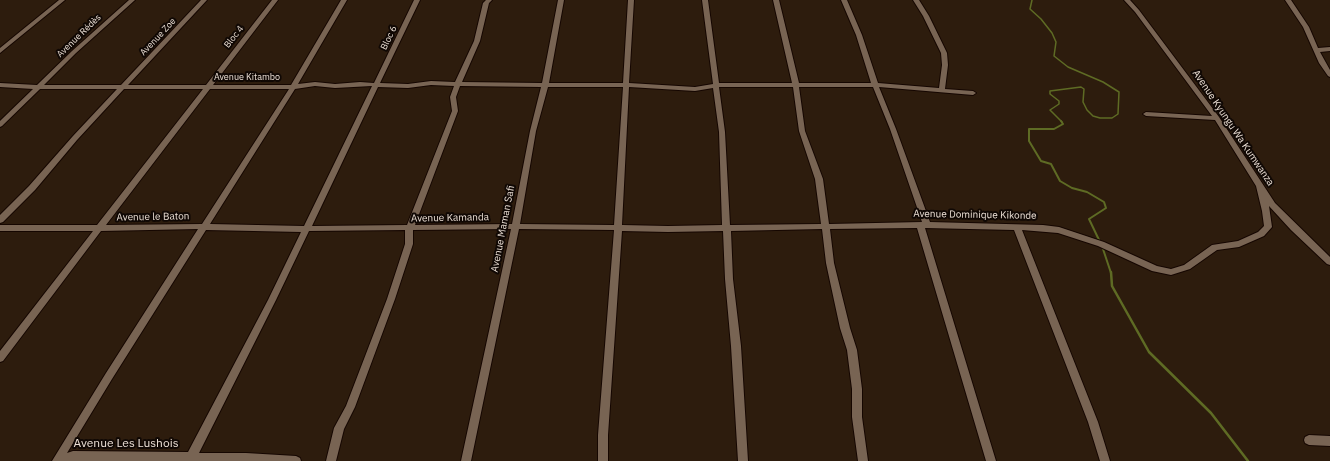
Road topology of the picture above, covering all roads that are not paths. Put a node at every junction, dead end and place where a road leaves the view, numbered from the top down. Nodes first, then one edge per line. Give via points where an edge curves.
1 (62, 0) edge
2 (132, 0) edge
3 (204, 0) edge
4 (275, 0) edge
5 (344, 0) edge
6 (417, 0) edge
7 (489, 0) edge
8 (561, 0) edge
9 (631, 0) edge
10 (705, 0) edge
11 (776, 0) edge
12 (844, 0) edge
13 (916, 0) edge
14 (1127, 0) edge
15 (1288, 0) edge
16 (1330, 49) edge
17 (1317, 50) junction
18 (0, 51) edge
19 (1330, 75) edge
20 (458, 83) junction
21 (0, 85) edge
22 (376, 85) junction
23 (545, 85) junction
24 (627, 85) junction
25 (718, 85) junction
26 (875, 85) junction
27 (125, 86) junction
28 (208, 86) junction
29 (796, 86) junction
30 (40, 87) junction
31 (293, 87) junction
32 (942, 90) junction
33 (973, 93) dead end
34 (1146, 114) dead end
35 (1217, 118) junction
36 (0, 125) edge
37 (1260, 186) junction
38 (0, 220) edge
39 (923, 225) junction
40 (516, 226) junction
41 (825, 226) junction
42 (205, 227) junction
43 (0, 228) edge
44 (99, 228) junction
45 (618, 228) junction
46 (726, 228) junction
47 (1017, 228) junction
48 (306, 229) junction
49 (410, 229) junction
50 (1330, 262) edge
51 (0, 358) edge
52 (1309, 440) dead end
53 (1330, 441) edge
54 (189, 459) edge
55 (57, 461) edge
56 (62, 461) edge
57 (296, 461) edge
58 (331, 461) edge
59 (466, 461) edge
60 (603, 461) edge
61 (743, 461) edge
62 (863, 461) edge
63 (991, 461) edge
64 (1105, 461) edge

1 - 18 street
2 - 30 street, Avenue Rédès
3 - 27 street, Avenue Zoe
4 - 28 street, Bloc 4
5 - 31 street, Avenue Kitambo
6 - 22 street, Bloc 6
7 - 20 street via 486,3 477,41
8 - 23 street, Avenue Maman Safi
9 - 24 street
10 - 25 street
11 - 29 street
12 - 26 street via 859,35
13 - 32 street via 944,53
14 - 35 street, Avenue Kyungu Wa Kumwanza
15 - 17 street via 1306,27
16 - 17 street
17 - 19 street
20 - 22 street
20 - 23 street
20 - 49 street via 452,101 455,111
21 - 30 street, Avenue Kitambo
22 - 31 street via 315,84
22 - 48 street, Bloc 6
23 - 24 street
23 - 40 street, Avenue Maman Safi via 533,131
24 - 25 street via 695,89
24 - 45 street
25 - 29 street
25 - 46 street
26 - 29 street
26 - 32 street
26 - 39 street via 893,129
27 - 28 street, Avenue Kitambo
27 - 30 street, Avenue Kitambo
27 - 38 street, Avenue Zoe
28 - 31 street, Avenue Kitambo
28 - 44 street, Bloc 4
29 - 41 street via 802,131 819,179
30 - 36 street, Avenue Rédès
31 - 42 street
32 - 33 street
34 - 35 street
35 - 37 street, Avenue Kyungu Wa Kumwanza
37 - 47 street, Avenue Dominique Kikonde via 1268,227 1261,234 1239,244 1215,247 1187,267 1171,272 1155,269 1101,244 1059,230
37 - 50 street, Avenue Kyungu Wa Kumwanza via 1282,216
39 - 41 street, Avenue Dominique Kikonde
39 - 47 street, Avenue Dominique Kikonde
39 - 63 street
40 - 45 street, Avenue Kamanda
40 - 49 street, Avenue Kamanda
40 - 59 street, Avenue Maman Safi
41 - 46 street, Avenue Dominique Kikonde
41 - 62 street via 837,297 852,350
42 - 44 street, Avenue le Baton
42 - 48 street, Avenue le Baton
42 - 55 street
43 - 44 street, Avenue le Baton
44 - 51 street, Bloc 4
45 - 46 street, Avenue Dominique Kikonde
45 - 60 street
46 - 61 street
47 - 64 street via 1093,422
48 - 49 street, Avenue Kamanda
48 - 54 street, Bloc 6 via 259,326
49 - 58 street via 409,244 391,299 350,408 339,428
52 - 53 street
54 - 56 street, Avenue Les Lushois via 73,456
54 - 57 street, Avenue Les Lushois via 246,458

